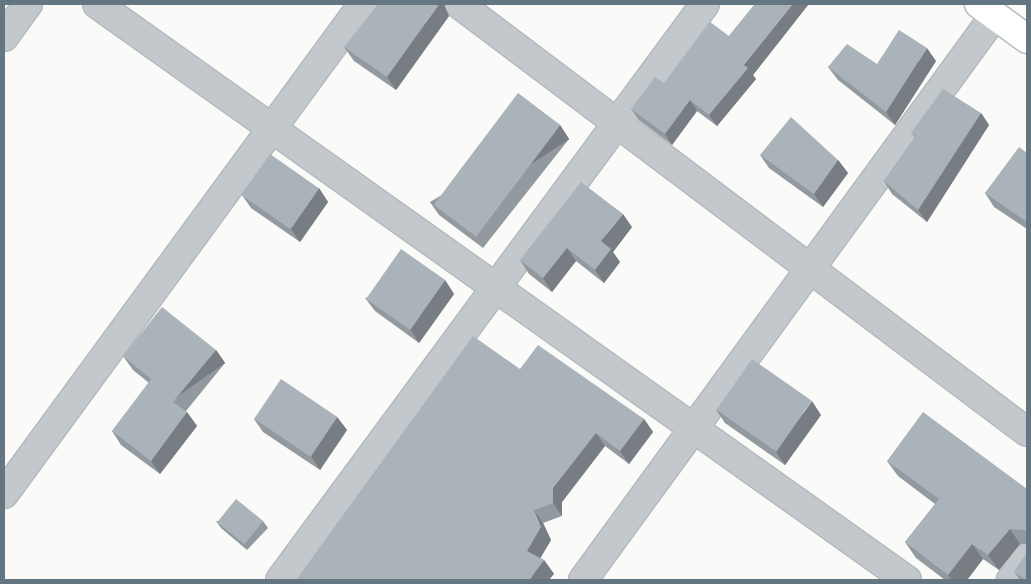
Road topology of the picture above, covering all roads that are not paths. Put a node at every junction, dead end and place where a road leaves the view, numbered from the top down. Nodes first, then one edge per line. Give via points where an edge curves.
1 (28, 4) edge
2 (97, 4) edge
3 (363, 4) edge
4 (459, 4) edge
5 (704, 4) edge
6 (987, 10) edge
7 (4, 37) edge
8 (1027, 39) edge
9 (617, 123) junction
10 (272, 128) junction
11 (810, 269) junction
12 (496, 288) junction
13 (694, 428) junction
14 (1027, 432) edge
15 (4, 494) edge
16 (1027, 558) edge
17 (280, 580) edge
18 (583, 580) edge
19 (907, 580) edge
20 (1011, 580) edge

1 - 7 street
2 - 10 street
3 - 10 street
4 - 9 street
5 - 9 street
6 - 8 highway
6 - 11 street
9 - 11 street
9 - 12 street
10 - 12 street
10 - 15 street
11 - 13 street
11 - 14 street
12 - 13 street
12 - 17 street
13 - 18 street
13 - 19 street
16 - 20 street

